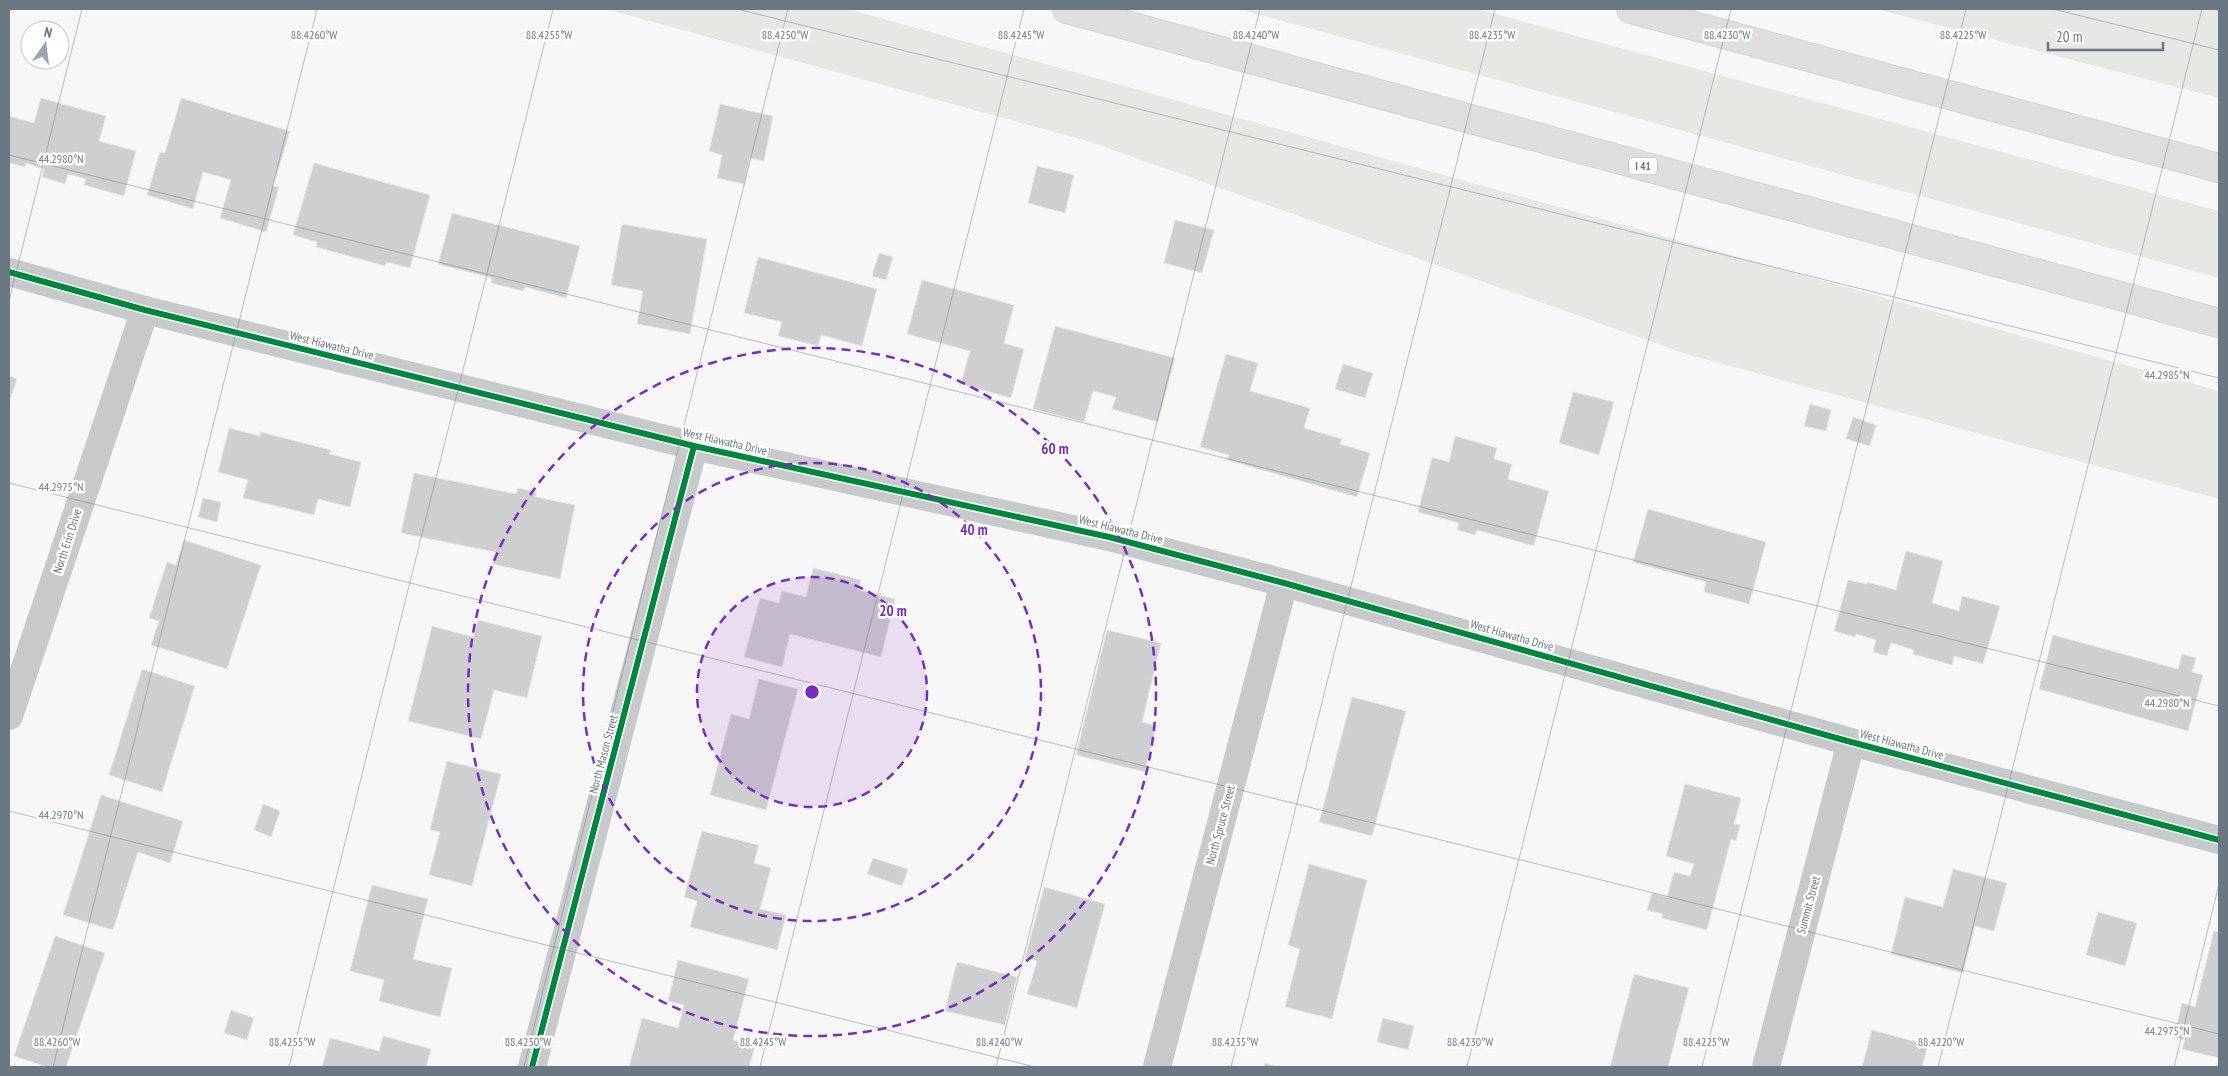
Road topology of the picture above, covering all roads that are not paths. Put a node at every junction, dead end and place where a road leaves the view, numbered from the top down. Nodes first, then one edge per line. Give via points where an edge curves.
1 (1067, 9) edge
2 (1631, 9) edge
3 (2219, 168) edge
4 (9, 272) edge
5 (144, 310) junction
6 (2219, 323) edge
7 (694, 446) junction
8 (1284, 583) junction
9 (9, 716) edge
10 (1851, 742) junction
11 (2219, 840) edge
12 (532, 1067) edge
13 (1157, 1067) edge
14 (1766, 1067) edge

1 - 6 highway, I 41
2 - 3 highway
4 - 5 street, West Hiawatha Drive
5 - 7 street, West Hiawatha Drive
5 - 9 street, North Erin Drive
7 - 8 street, West Hiawatha Drive via 1109,537
7 - 12 street, North Mason Street
8 - 10 street, West Hiawatha Drive
8 - 13 street, North Spruce Street
10 - 11 street, West Hiawatha Drive
10 - 14 street, Summit Street

